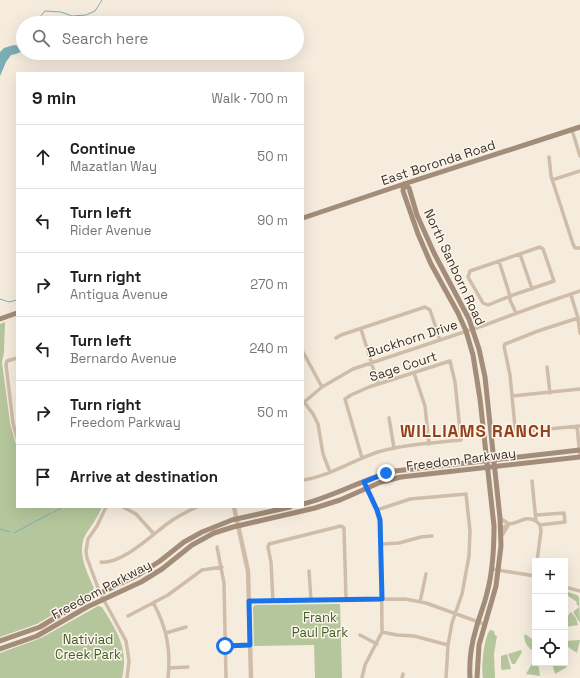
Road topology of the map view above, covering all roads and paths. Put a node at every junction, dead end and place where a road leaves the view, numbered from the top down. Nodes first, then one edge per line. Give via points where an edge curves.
1 (580, 128) edge
2 (572, 130) junction
3 (580, 156) edge
4 (549, 157) dead end
5 (580, 171) edge
6 (552, 180) junction
7 (404, 184) junction
8 (304, 218) edge
9 (580, 248) edge
10 (520, 254) junction
11 (499, 261) junction
12 (532, 289) junction
13 (580, 292) edge
14 (571, 295) junction
15 (510, 296) junction
16 (16, 313) edge
17 (516, 313) junction
18 (0, 318) edge
19 (578, 318) junction
20 (361, 329) junction
21 (472, 329) junction
22 (466, 331) junction
23 (580, 332) edge
24 (336, 338) dead end
25 (440, 340) junction
26 (304, 354) edge
27 (16, 358) edge
28 (372, 362) junction
29 (547, 367) dead end
30 (414, 373) junction
31 (378, 384) junction
32 (322, 387) junction
33 (580, 390) edge
34 (550, 392) junction
35 (512, 396) junction
36 (304, 401) edge
37 (304, 403) edge
38 (389, 418) dead end
39 (578, 426) edge
40 (16, 434) edge
41 (429, 444) junction
42 (394, 448) junction
43 (580, 450) edge
44 (580, 457) edge
45 (362, 458) junction
46 (487, 460) junction
47 (494, 460) junction
48 (494, 466) junction
49 (488, 467) junction
50 (330, 472) junction
51 (304, 480) edge
52 (532, 481) dead end
53 (364, 482) junction
54 (366, 488) junction
55 (304, 504) edge
56 (106, 508) edge
57 (124, 508) edge
58 (195, 508) edge
59 (234, 508) edge
60 (286, 508) edge
61 (377, 510) junction
62 (536, 515) junction
63 (500, 518) junction
64 (237, 519) junction
65 (536, 521) junction
66 (509, 524) junction
67 (540, 525) junction
68 (238, 526) junction
69 (501, 529) junction
70 (154, 534) junction
71 (432, 536) dead end
72 (501, 537) junction
73 (382, 544) junction
74 (217, 548) dead end
75 (537, 558) edge
76 (101, 562) dead end
77 (222, 567) junction
78 (492, 569) junction
79 (499, 571) junction
80 (310, 572) dead end
81 (426, 574) dead end
82 (532, 574) edge
83 (568, 588) edge
84 (580, 591) edge
85 (100, 593) junction
86 (103, 599) junction
87 (346, 599) junction
88 (382, 599) junction
89 (311, 600) junction
90 (249, 601) junction
91 (273, 601) junction
92 (420, 602) junction
93 (154, 604) junction
94 (455, 614) junction
95 (128, 616) dead end
96 (478, 622) junction
97 (484, 624) junction
98 (186, 627) dead end
99 (382, 632) junction
100 (166, 633) junction
101 (360, 635) dead end
102 (0, 641) edge
103 (377, 644) junction
104 (250, 645) junction
105 (448, 645) junction
106 (225, 646) junction
107 (0, 649) edge
108 (188, 667) dead end
109 (169, 668) junction
110 (127, 678) edge
111 (168, 678) edge
112 (226, 678) edge
113 (251, 678) edge
114 (362, 678) edge
115 (446, 678) edge
116 (470, 678) edge
117 (477, 678) edge

1 - 2 main road, East Boronda Road
2 - 3 street
2 - 7 main road, East Boronda Road
4 - 6 street
5 - 6 street
6 - 9 street via 573,244
7 - 8 main road, East Boronda Road
7 - 21 main road, North Sanborn Road via 409,188 417,215
7 - 22 main road, North Sanborn Road via 403,191 418,234
10 - 11 street
10 - 12 street
10 - 12 street via 540,247 543,249 554,281
11 - 15 street
11 - 15 street via 473,269 468,276 484,304 488,305
12 - 15 street
13 - 14 street, Buckhorn Drive
14 - 17 street, Buckhorn Drive
14 - 19 street
15 - 17 street via 513,298
16 - 18 main road
17 - 21 street, Buckhorn Drive
19 - 23 street
19 - 35 street via 505,344
20 - 24 street
20 - 25 street via 425,307 430,310
20 - 28 street
21 - 22 street, Buckhorn Drive
21 - 47 main road, North Sanborn Road via 485,377
22 - 25 street, Buckhorn Drive
22 - 46 main road, North Sanborn Road via 476,367
25 - 28 street, Buckhorn Drive
26 - 32 street
27 - 40 street via 7,361 6,365
28 - 31 street
28 - 32 street, Buckhorn Drive via 347,371
29 - 34 street
30 - 31 street, Sage Court
30 - 41 street via 425,406
30 - 41 street, Sage Court via 450,361 455,382 461,440
31 - 45 street, Sage Court via 345,399
32 - 36 street, Buckhorn Drive
33 - 34 street
34 - 35 street
35 - 39 street via 517,432
37 - 50 street via 318,424 323,454
38 - 42 street
39 - 43 street
41 - 42 street
42 - 45 street
43 - 44 street
43 - 47 main road, Freedom Parkway
44 - 48 main road, Freedom Parkway
45 - 50 street
46 - 47 main road, Freedom Parkway
46 - 49 main road, North Sanborn Road
46 - 53 main road, Freedom Parkway via 404,469
47 - 48 main road, North Sanborn Road
48 - 49 main road, Freedom Parkway
48 - 63 main road, North Sanborn Road
49 - 54 main road, Freedom Parkway via 401,477
49 - 78 main road, North Sanborn Road via 494,526
50 - 51 street
52 - 62 street
53 - 54 street
53 - 55 main road, Freedom Parkway
54 - 61 street
54 - 68 main road, Freedom Parkway via 321,506
56 - 85 street via 88,539 86,551
57 - 70 street via 136,514
58 - 70 street
59 - 64 street
60 - 64 main road, Freedom Parkway
61 - 73 street
61 - 94 street via 410,499 466,494 470,531 469,556 462,594
62 - 65 street
62 - 67 street via 564,513 565,522
63 - 66 street
63 - 69 main road, North Sanborn Road
64 - 68 street
64 - 85 main road, Freedom Parkway via 193,536 147,570
65 - 66 street via 526,518 518,523
65 - 67 street
66 - 69 street
66 - 72 street
67 - 75 street
68 - 86 main road, Freedom Parkway via 192,545 153,575
68 - 90 street via 248,571
69 - 72 main road, North Sanborn Road
70 - 76 street via 126,554 111,561
71 - 73 street
72 - 79 main road, North Sanborn Road
73 - 88 street
74 - 77 street
77 - 93 street via 202,570
77 - 106 street
78 - 79 street
78 - 96 main road, North Sanborn Road via 485,604
79 - 82 street
79 - 97 main road, North Sanborn Road via 494,597
80 - 89 street
81 - 92 street
83 - 84 street
85 - 86 street
85 - 102 main road, Freedom Parkway via 40,627
86 - 107 main road, Freedom Parkway via 37,636
86 - 110 street via 126,641 129,661
87 - 88 street
87 - 89 street
87 - 91 street via 344,528 341,526 269,544
88 - 92 street
88 - 99 street
89 - 91 street
90 - 91 street
90 - 104 street
92 - 94 street
93 - 95 street
93 - 100 street
94 - 96 street
94 - 105 street
96 - 97 street
96 - 116 main road, North Sanborn Road
97 - 117 main road, North Sanborn Road via 478,651
98 - 100 street
99 - 103 street
99 - 105 street via 414,636
100 - 109 street
101 - 103 street
103 - 114 street via 365,665
104 - 106 street
104 - 113 street
105 - 115 street
106 - 112 street
108 - 109 street
109 - 111 street

